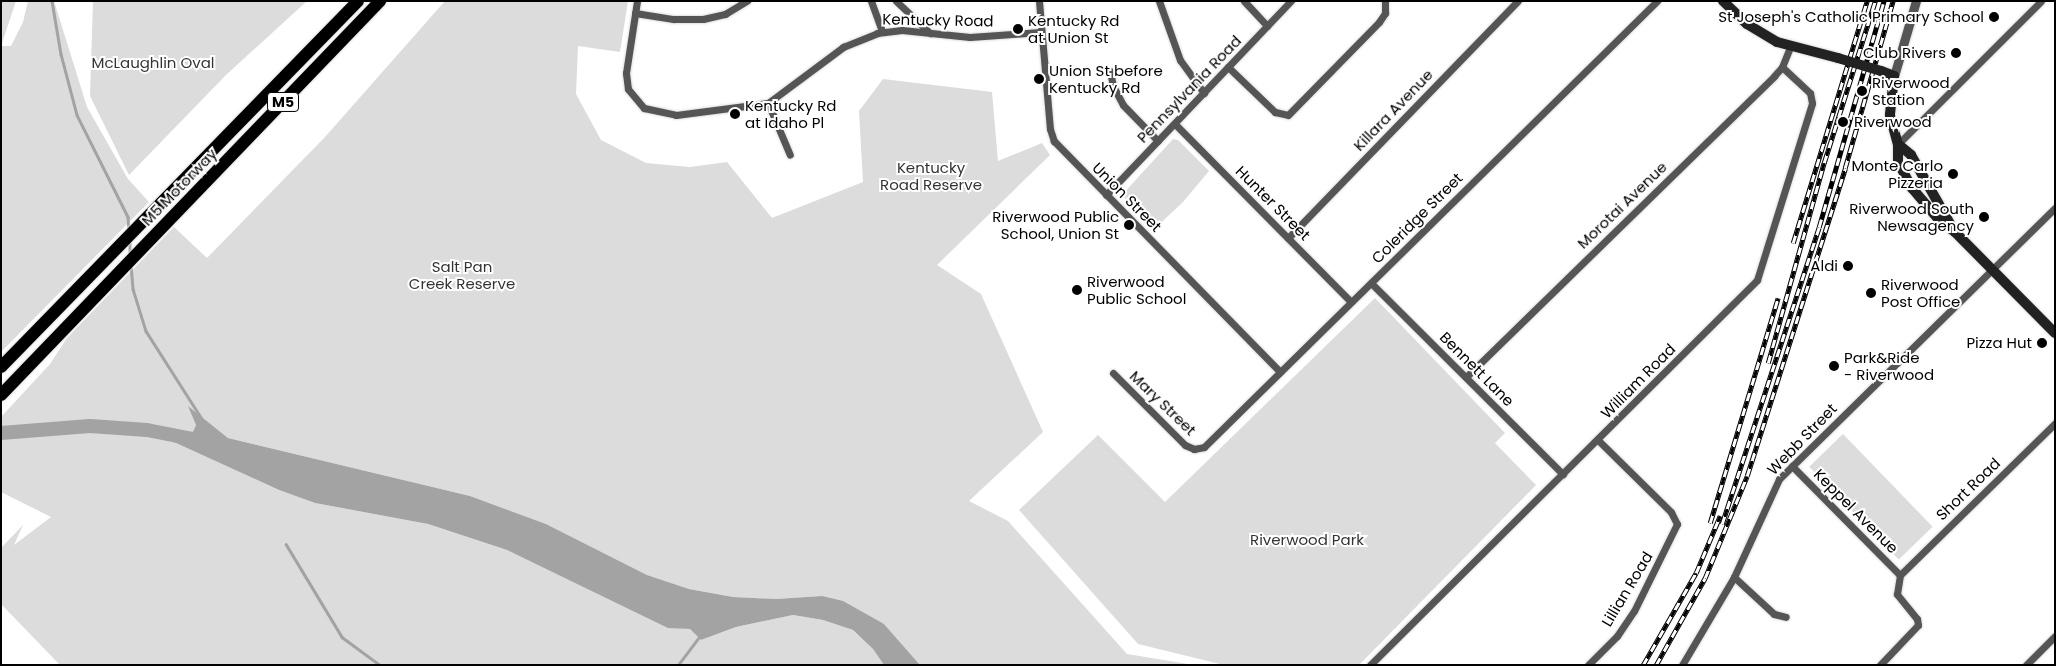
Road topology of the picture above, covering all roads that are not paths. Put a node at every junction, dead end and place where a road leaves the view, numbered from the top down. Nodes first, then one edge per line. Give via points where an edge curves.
1 (358, 1) edge
2 (380, 1) edge
3 (637, 1) edge
4 (747, 1) edge
5 (871, 1) edge
6 (896, 1) edge
7 (1039, 1) edge
8 (1159, 1) edge
9 (1244, 1) edge
10 (1291, 1) edge
11 (1385, 1) edge
12 (1518, 1) edge
13 (1657, 1) edge
14 (1723, 1) edge
15 (1916, 1) edge
16 (2041, 1) edge
17 (635, 13) junction
18 (1267, 26) junction
19 (882, 32) junction
20 (930, 32) junction
21 (1042, 32) junction
22 (1790, 48) junction
23 (1228, 67) junction
24 (1782, 67) junction
25 (1110, 71) dead end
26 (1894, 76) junction
27 (1204, 92) junction
28 (768, 103) junction
29 (1175, 124) junction
30 (1158, 141) junction
31 (1898, 144) junction
32 (790, 155) dead end
33 (1106, 196) junction
34 (2055, 208) edge
35 (1955, 232) junction
36 (1288, 238) junction
37 (1992, 270) junction
38 (1371, 283) junction
39 (1351, 302) junction
40 (2055, 333) edge
41 (29, 338) junction
42 (50, 344) junction
43 (1, 361) edge
44 (1, 367) edge
45 (1280, 372) junction
46 (1114, 373) dead end
47 (1466, 377) junction
48 (1, 395) edge
49 (1, 402) edge
50 (2055, 423) edge
51 (1598, 440) junction
52 (1194, 449) joint
53 (1792, 466) junction
54 (1563, 474) junction
55 (1900, 575) junction
56 (1734, 577) junction
57 (1786, 617) dead end
58 (2055, 636) edge
59 (1370, 665) edge
60 (1588, 665) edge
61 (1682, 665) edge
62 (1880, 665) edge
63 (2026, 665) edge

1 - 41 highway, M5 Motorway / M5
2 - 42 highway, M5 Motorway / M5
3 - 17 street, Kentucky Road
4 - 17 street via 725,14 703,18 680,19
5 - 19 street
6 - 20 street
7 - 21 street, Union Street
8 - 27 street via 1180,60
9 - 18 street
10 - 18 street, Pennsylvania Road
11 - 23 street via 1385,13 1379,22 1288,115 1275,112
12 - 36 street, Killara Avenue
13 - 38 street, Coleridge Street
14 - 22 main road via 1756,30
15 - 26 street
16 - 31 street
17 - 28 street, Kentucky Road via 626,78 630,93 640,106 653,112 683,115
18 - 23 street, Pennsylvania Road
19 - 20 street, Kentucky Road
19 - 28 street, Kentucky Road via 843,46
20 - 21 street, Kentucky Road via 970,37
21 - 33 street, Union Street via 1051,136
22 - 24 street, Morotai Avenue
22 - 26 main road, bridge via 1838,58
23 - 27 street, Pennsylvania Road
24 - 47 street, Morotai Avenue
24 - 51 street, William Road via 1810,93 1812,103 1757,280
25 - 30 street via 1121,102
26 - 31 main road via 1890,108
27 - 29 street, Pennsylvania Road
28 - 32 street
29 - 30 street, Pennsylvania Road
29 - 36 street, Hunter Street
30 - 33 street, Pennsylvania Road
31 - 35 main road via 1911,154
31 - 35 main road via 1898,162 1912,188 1939,220
33 - 45 street, Union Street
34 - 37 street, Webb Street
35 - 37 main road
36 - 39 street, Hunter Street
37 - 40 main road
37 - 53 street, Webb Street
38 - 39 street, Coleridge Street
38 - 47 street, Bennett Lane
39 - 45 street, Coleridge Street
41 - 43 highway, M5
41 - 44 highway, M5 Motorway / M5
42 - 48 highway, M5 Motorway / M5
42 - 49 highway
45 - 52 street, Coleridge Street via 1209,443
46 - 52 street, Mary Street via 1179,440
47 - 54 street, Bennett Lane
50 - 55 street, Short Road
51 - 54 street, William Road
51 - 60 street, Lillian Road via 1676,520 1675,533 1634,611 1617,636
53 - 55 street, Keppel Avenue
53 - 56 street, Webb Street via 1779,479
54 - 59 street, William Road
55 - 62 street via 1897,594 1917,619 1918,625
56 - 57 street via 1774,614
56 - 61 street, Webb Street
58 - 63 street

